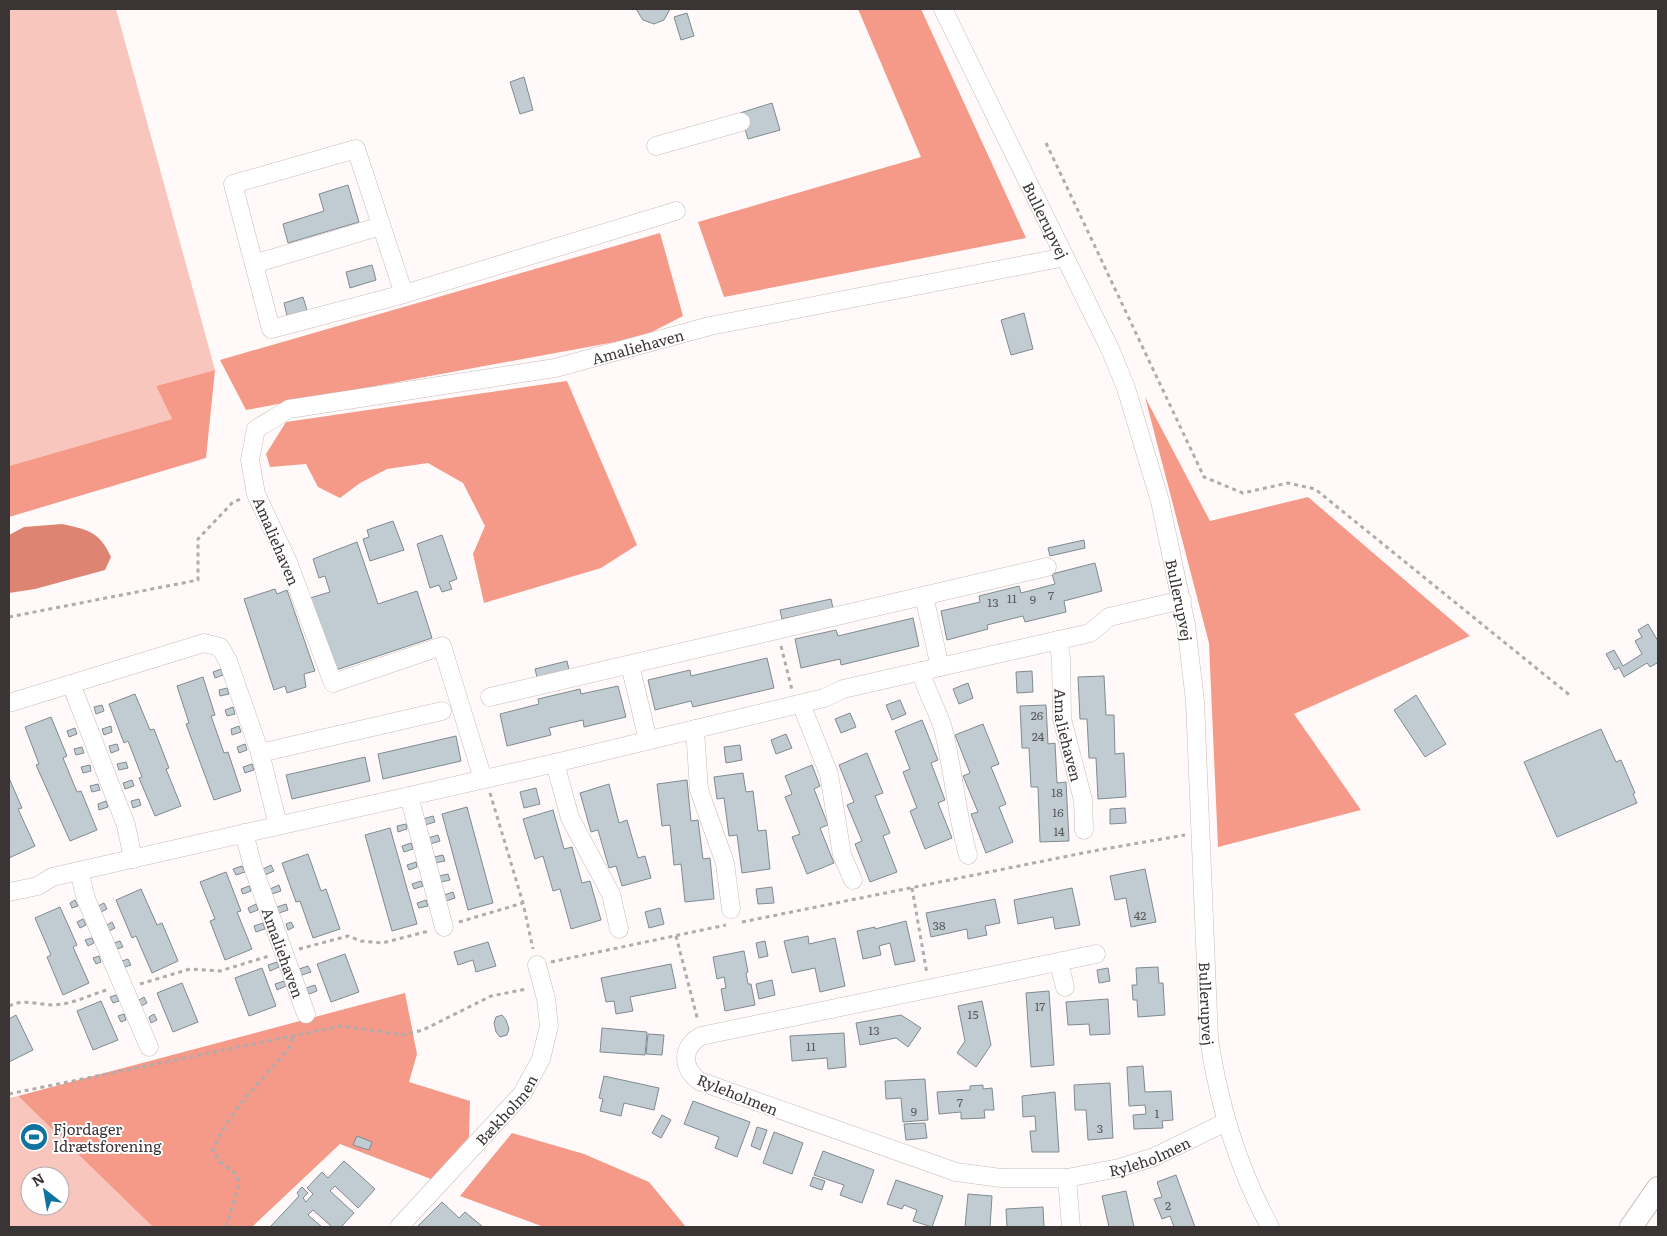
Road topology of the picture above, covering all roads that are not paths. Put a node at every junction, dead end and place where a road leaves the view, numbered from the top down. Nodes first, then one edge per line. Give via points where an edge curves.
1 (943, 9) edge
2 (741, 122) dead end
3 (656, 146) dead end
4 (676, 212) dead end
5 (381, 226) junction
6 (1065, 257) junction
7 (254, 264) junction
8 (404, 294) junction
9 (1047, 567) dead end
10 (924, 596) junction
11 (1182, 600) junction
12 (1058, 640) junction
13 (630, 665) junction
14 (940, 667) junction
15 (921, 671) junction
16 (71, 684) junction
17 (490, 697) dead end
18 (9, 703) edge
19 (798, 704) junction
20 (442, 711) dead end
21 (694, 729) junction
22 (648, 740) junction
23 (260, 753) junction
24 (555, 763) junction
25 (483, 779) junction
26 (409, 796) junction
27 (278, 825) junction
28 (1084, 830) dead end
29 (244, 833) junction
30 (968, 855) dead end
31 (133, 859) junction
32 (79, 871) junction
33 (853, 880) dead end
34 (9, 892) edge
35 (732, 919) road end
36 (444, 927) dead end
37 (619, 928) dead end
38 (1096, 954) dead end
39 (1059, 963) junction
40 (537, 965) road end
41 (1065, 987) dead end
42 (306, 1014) dead end
43 (149, 1047) dead end
44 (1226, 1122) junction
45 (1067, 1178) junction
46 (1658, 1188) edge
47 (1634, 1225) edge
48 (399, 1227) edge
49 (1071, 1227) edge
50 (1270, 1227) edge

1 - 6 street, Bullerupvej
2 - 3 street
4 - 8 street
5 - 7 street
5 - 7 street via 356,149 232,184
5 - 8 street
6 - 11 street, Bullerupvej via 1126,388 1160,500
6 - 25 street, Amaliehaven via 710,326 555,368 289,410 256,429 250,460 256,494 288,562 333,683 442,646
7 - 8 street via 271,328
9 - 10 street
10 - 13 street
10 - 14 street
11 - 12 street via 1108,617 1090,633
11 - 44 street, Bullerupvej via 1195,701 1209,1039
12 - 14 street
12 - 28 street, Amaliehaven via 1062,719 1083,800
13 - 17 street
13 - 22 street
14 - 15 street
15 - 19 street via 843,689 824,698
15 - 30 street via 925,689 945,734
16 - 18 street
16 - 23 street via 204,643 215,644 228,661
16 - 31 street via 126,825
19 - 21 street
19 - 33 street via 829,774 842,855
20 - 23 street
21 - 22 street
21 - 35 street via 699,790 725,863
22 - 24 street
23 - 27 street
24 - 25 street
24 - 37 street via 570,818 611,894
25 - 26 street
26 - 27 street
26 - 36 street
27 - 29 street
29 - 31 street
29 - 42 street, Amaliehaven via 253,867
31 - 32 street
32 - 34 street via 52,877 38,886
32 - 43 street via 86,899
38 - 39 street
39 - 41 street
39 - 45 street, Ryleholmen via 702,1036 693,1041 685,1058 687,1067 699,1081 956,1172 1002,1178
40 - 48 street, Bækholmen via 549,1026 541,1059 522,1094
44 - 45 street, Ryleholmen via 1154,1157 1120,1168
44 - 50 street, Bullerupvej via 1255,1200
45 - 49 street
46 - 47 main road

